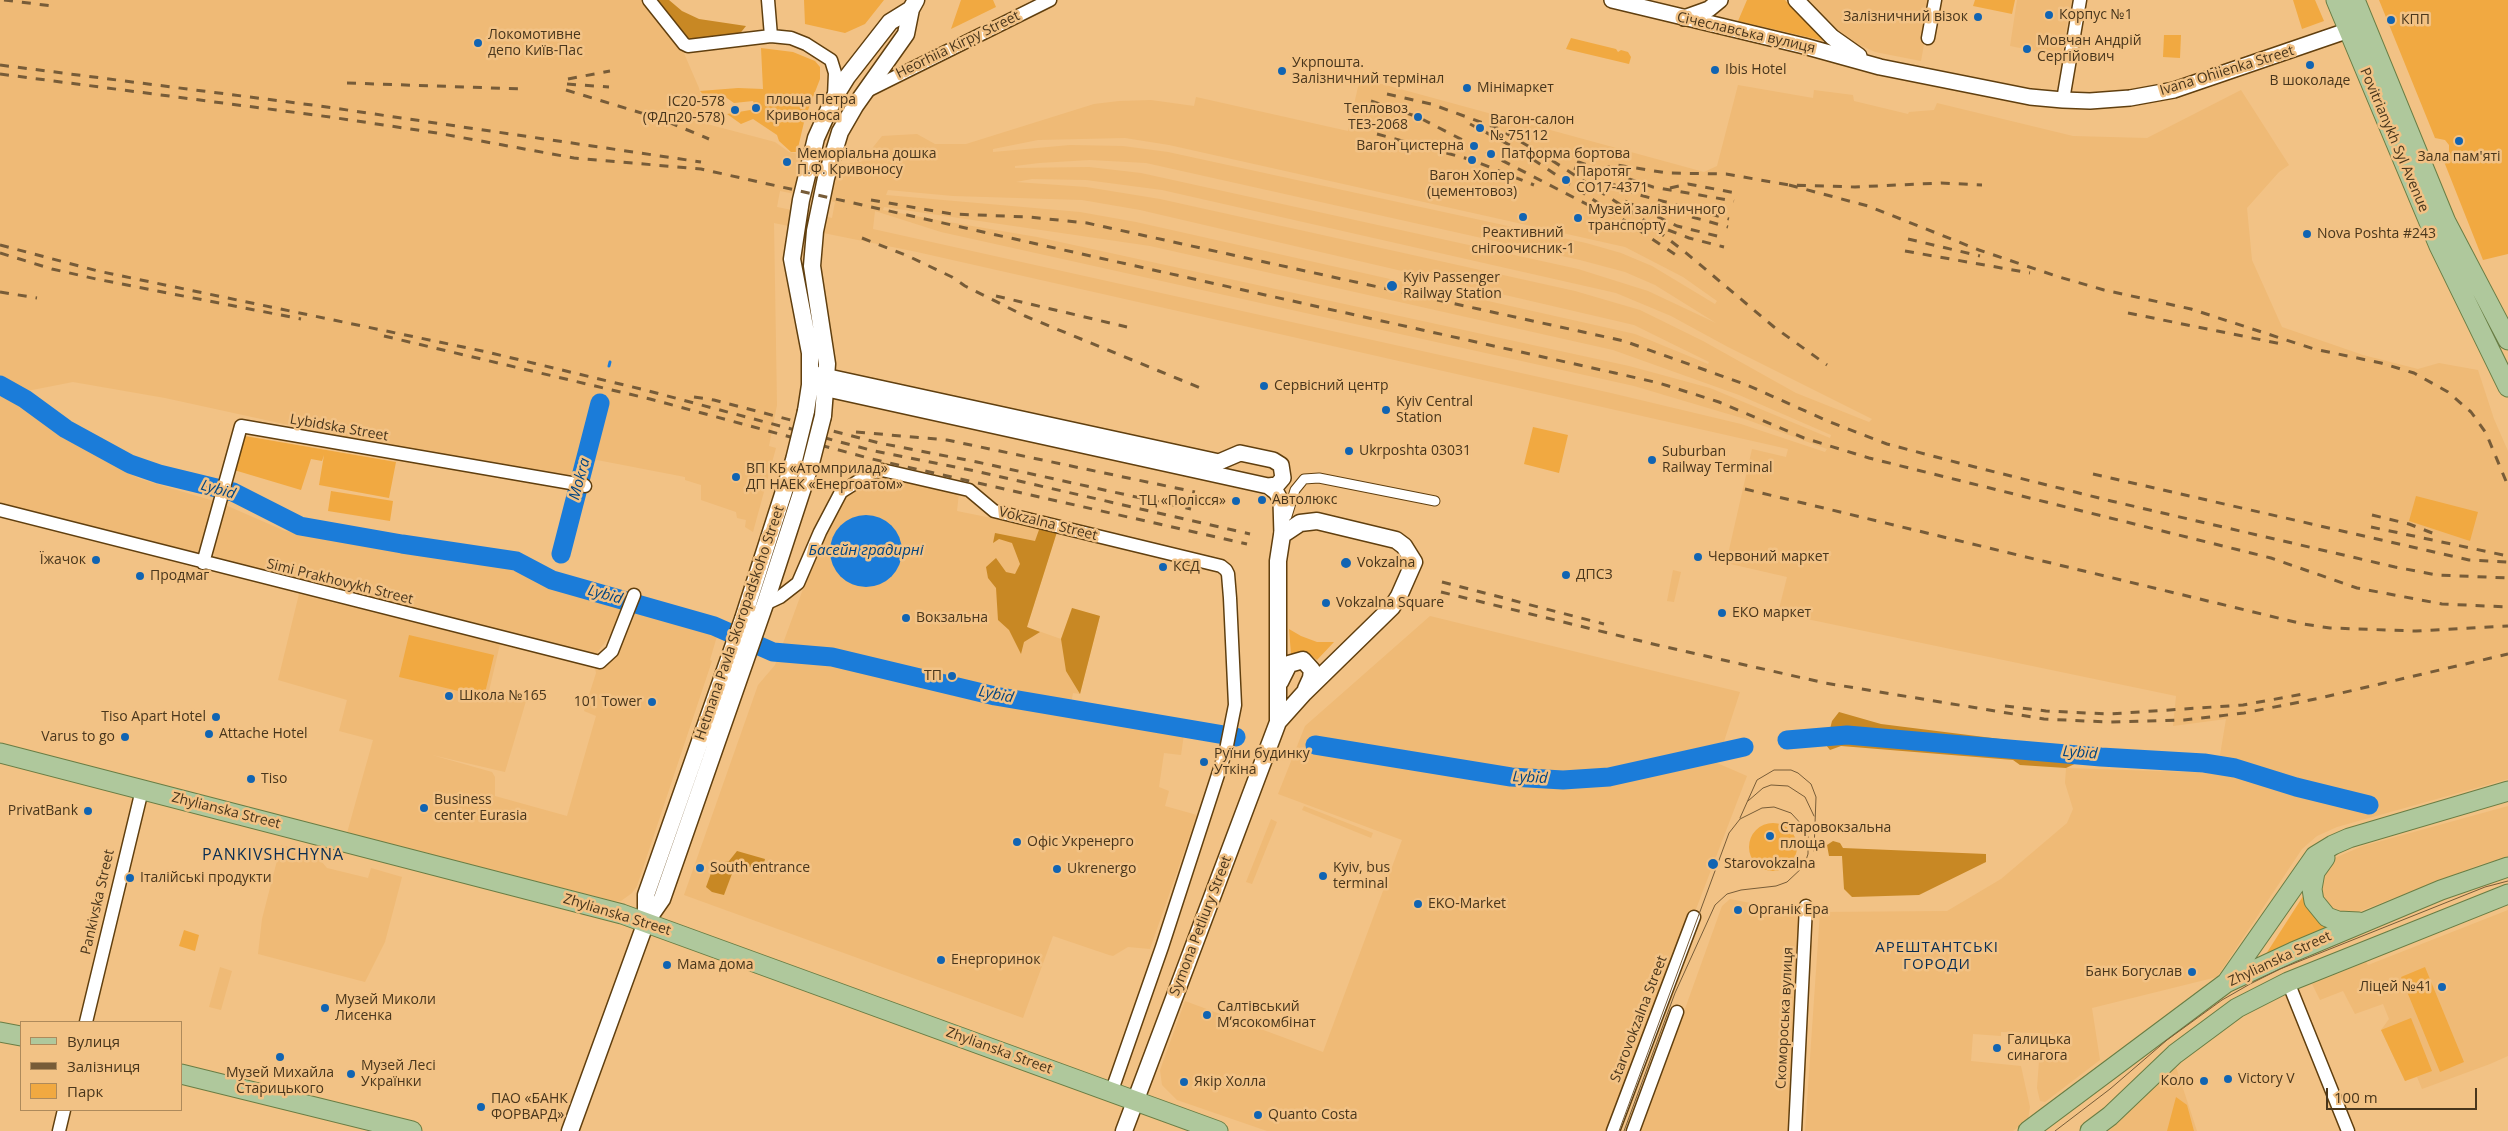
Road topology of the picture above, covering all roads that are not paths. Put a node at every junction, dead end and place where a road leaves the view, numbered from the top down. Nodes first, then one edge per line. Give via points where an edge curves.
1 (649, 0) edge
2 (768, 0) edge
3 (1050, 0) edge
4 (1612, 0) edge
5 (1720, 0) edge
6 (1796, 0) edge
7 (1935, 0) edge
8 (2080, 0) edge
9 (2336, 0) edge
10 (2355, 0) edge
11 (914, 5) edge
12 (1684, 18) junction
13 (2356, 28) junction
14 (771, 36) junction
15 (1928, 38) dead end
16 (1880, 67) junction
17 (867, 91) junction
18 (834, 98) junction
19 (2063, 100) junction
20 (2508, 340) edge
21 (818, 380) junction
22 (2508, 387) edge
23 (1227, 459) junction
24 (1234, 478) junction
25 (571, 483) dead end
26 (1268, 486) junction
27 (1435, 501) dead end
28 (0, 510) edge
29 (1283, 528) junction
30 (203, 563) junction
31 (633, 601) dead end
32 (764, 604) junction
33 (750, 622) junction
34 (1278, 688) junction
35 (1304, 693) junction
36 (1278, 722) junction
37 (1226, 750) joint
38 (0, 753) edge
39 (142, 790) junction
40 (2508, 791) edge
41 (2508, 800) edge
42 (2508, 867) edge
43 (2508, 894) edge
44 (1806, 906) dead end
45 (1694, 917) dead end
46 (646, 922) junction
47 (2363, 922) junction
48 (2288, 982) junction
49 (2226, 983) junction
50 (1677, 1012) dead end
51 (86, 1021) edge
52 (0, 1032) edge
53 (20, 1036) edge
54 (182, 1074) edge
55 (1111, 1093) junction
56 (1135, 1102) junction
57 (64, 1111) edge
58 (59, 1131) edge
59 (412, 1131) edge
60 (570, 1131) edge
61 (1124, 1131) edge
62 (1218, 1131) edge
63 (1613, 1131) edge
64 (1633, 1131) edge
65 (1795, 1131) edge
66 (2028, 1131) edge
67 (2090, 1131) edge
68 (2348, 1131) edge

1 - 14 street via 688,46
2 - 14 street
3 - 17 street, Heorhiia Kirpy Street
4 - 12 street, Січеславська вулиця
5 - 12 street via 1709,9
6 - 16 street via 1832,37
7 - 15 street
8 - 19 street
9 - 13 main road, Povitrianykh Syl Avenue
10 - 13 main road, Povitrianykh Syl Avenue
11 - 17 main road, Hetmana Pavla Skoropadskoho Street via 906,34
11 - 18 main road, Hetmana Pavla Skoropadskoho Street via 890,22
12 - 16 street, Січеславська вулиця
13 - 19 street, Ivana Ohiienka Street via 2174,90 2130,98
13 - 20 main road, Povitrianykh Syl Avenue via 2446,222
13 - 22 main road, Povitrianykh Syl Avenue via 2439,246
14 - 18 street via 806,44 831,60 835,73
16 - 19 street, Ivana Ohiienka Street via 2030,97
17 - 21 main road, Hetmana Pavla Skoropadskoho Street via 840,132 815,231 812,266 821,320
18 - 21 main road, Hetmana Pavla Skoropadskoho Street via 820,127 808,171 792,259
21 - 23 street via 1219,462
21 - 24 street
21 - 32 main road, Hetmana Pavla Skoropadskoho Street, bridge via 823,416
21 - 33 main road, Hetmana Pavla Skoropadskoho Street, bridge via 806,411
23 - 24 street via 1227,473
23 - 26 street via 1240,453 1277,462 1283,468 1283,478 1277,485
24 - 26 street
25 - 30 street, Lybidska Street via 242,426
26 - 29 street via 1280,497
27 - 29 street via 1319,478 1304,479 1295,490
28 - 30 street, Simi Prakhovykh Street
29 - 34 main road via 1278,561
29 - 35 main road via 1316,522 1396,540 1414,562 1392,607
30 - 31 street, Simi Prakhovykh Street via 600,662 612,651
32 - 33 main road, Hetmana Pavla Skoropadskoho Street
32 - 37 street, Vokzalna Street via 798,583 840,492 870,473 882,470 969,490 994,511 1222,566 1228,574 1234,696
33 - 46 main road, Hetmana Pavla Skoropadskoho Street via 646,895
34 - 35 main road via 1289,664 1303,660 1312,670
34 - 36 main road
35 - 36 main road
36 - 56 main road, Symona Petliury Street
37 - 55 street, Symona Petliury Street
38 - 39 main road, Zhylianska Street
39 - 46 main road, Zhylianska Street via 520,886
39 - 51 street, Pankivska Street
40 - 49 main road via 2349,838 2314,856
41 - 47 main road via 2374,839 2326,858 2315,872 2312,889 2319,909 2338,921
42 - 47 main road, Zhylianska Street
43 - 48 main road, Zhylianska Street
44 - 65 street, Скомороська вулиця
45 - 63 street, Starovokzalna Street
46 - 55 main road, Zhylianska Street
46 - 60 main road, Hetmana Pavla Skoropadskoho Street
47 - 49 main road, Zhylianska Street
48 - 67 main road, Zhylianska Street via 2237,1008 2208,1028
48 - 68 street
49 - 66 main road, Zhylianska Street
50 - 64 street
52 - 53 main road
54 - 59 main road
55 - 56 main road, Zhylianska Street
56 - 61 main road, Symona Petliury Street
56 - 62 main road, Zhylianska Street
57 - 58 street

